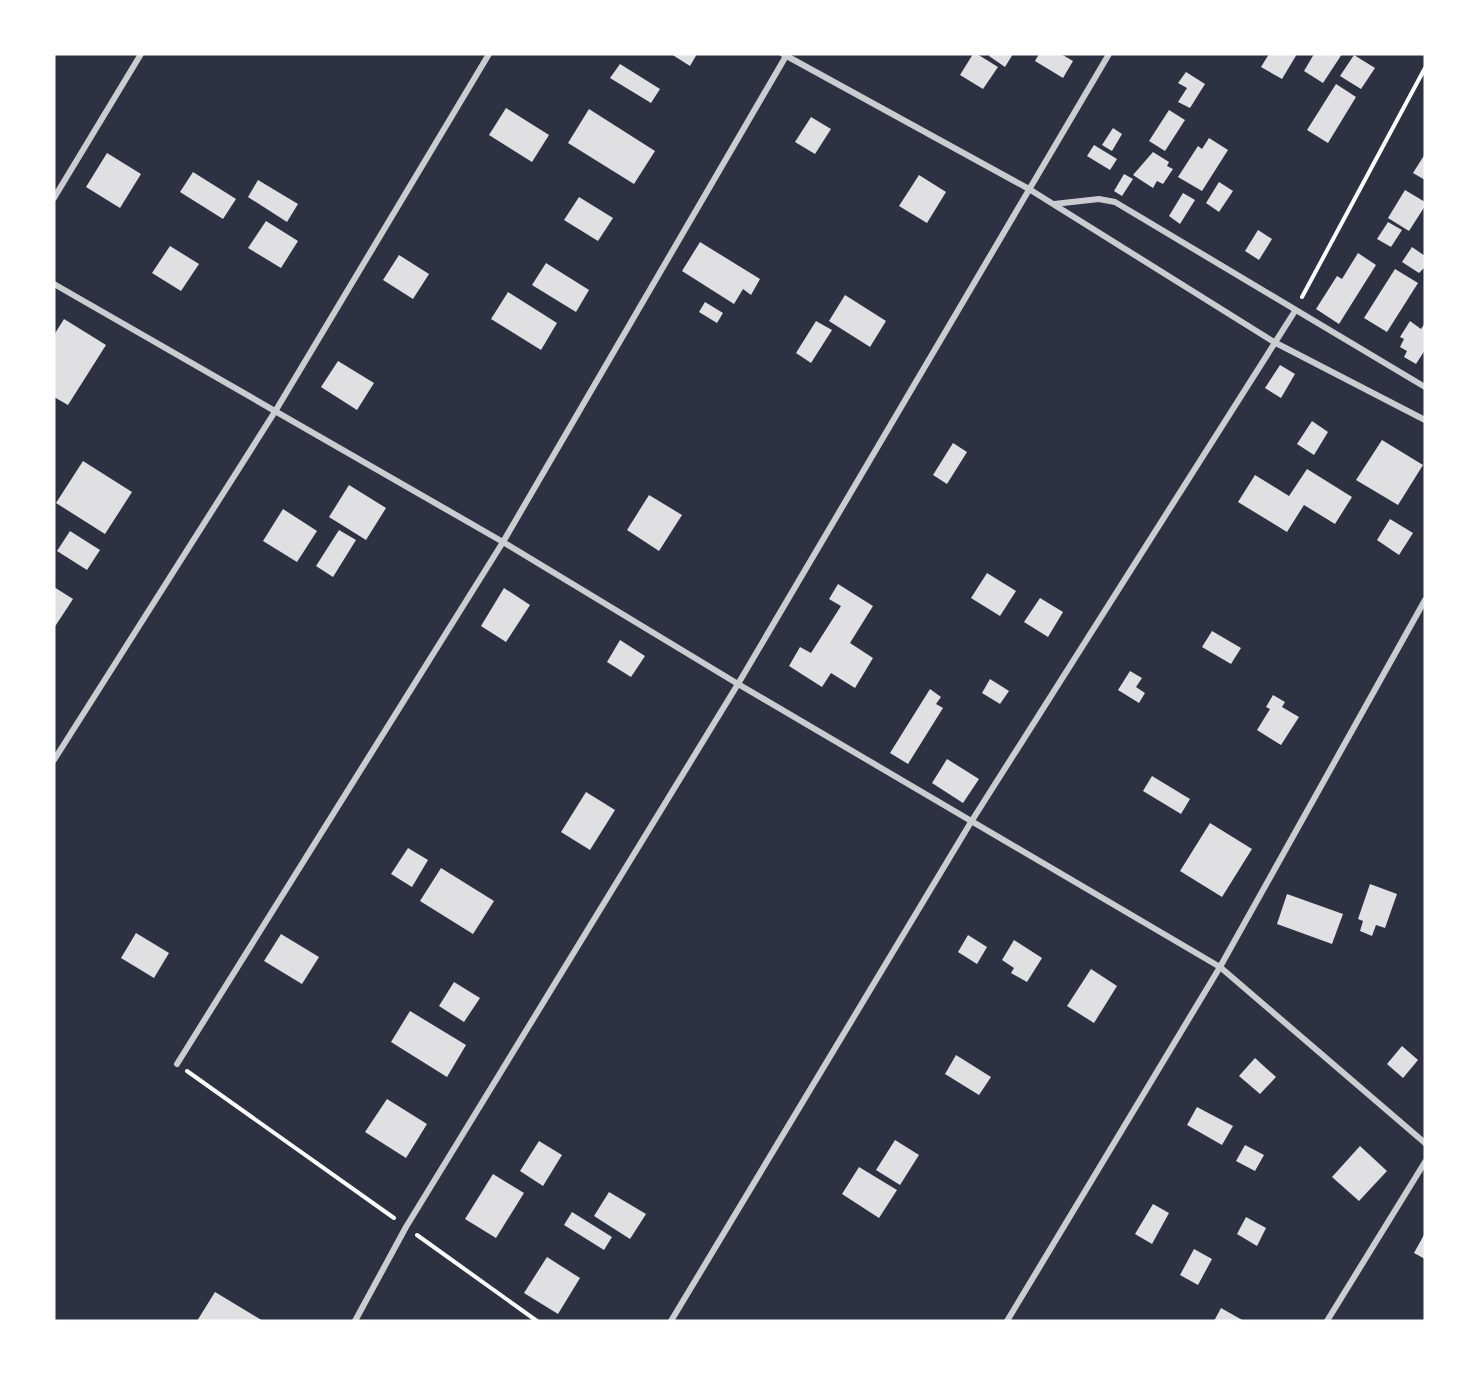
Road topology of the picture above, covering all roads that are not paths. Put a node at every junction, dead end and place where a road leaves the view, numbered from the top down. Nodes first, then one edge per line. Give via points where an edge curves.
1 (141, 54) edge
2 (489, 54) edge
3 (1108, 54) edge
4 (784, 55) edge
5 (1029, 189) junction
6 (54, 198) edge
7 (1054, 204) junction
8 (54, 284) edge
9 (1295, 311) junction
10 (1274, 342) junction
11 (1425, 387) edge
12 (276, 410) junction
13 (1425, 420) edge
14 (503, 542) junction
15 (1425, 600) edge
16 (738, 684) junction
17 (54, 760) edge
18 (971, 822) junction
19 (1220, 967) junction
20 (177, 1064) road end
21 (1425, 1143) edge
22 (1425, 1162) edge
23 (356, 1321) edge
24 (670, 1321) edge
25 (1007, 1321) edge
26 (1327, 1321) edge

1 - 6 street
2 - 12 street
3 - 5 street
4 - 5 street
4 - 14 street
5 - 7 street
5 - 16 street
7 - 9 street via 1099,198 1115,202
7 - 10 street
8 - 12 street
9 - 10 street
9 - 11 street
10 - 13 street
10 - 18 street
12 - 14 street
12 - 17 street
14 - 16 street
14 - 20 street
15 - 19 street
16 - 18 street
16 - 23 street via 406,1227
18 - 19 street
18 - 24 street
19 - 21 street
19 - 25 street
22 - 26 street

